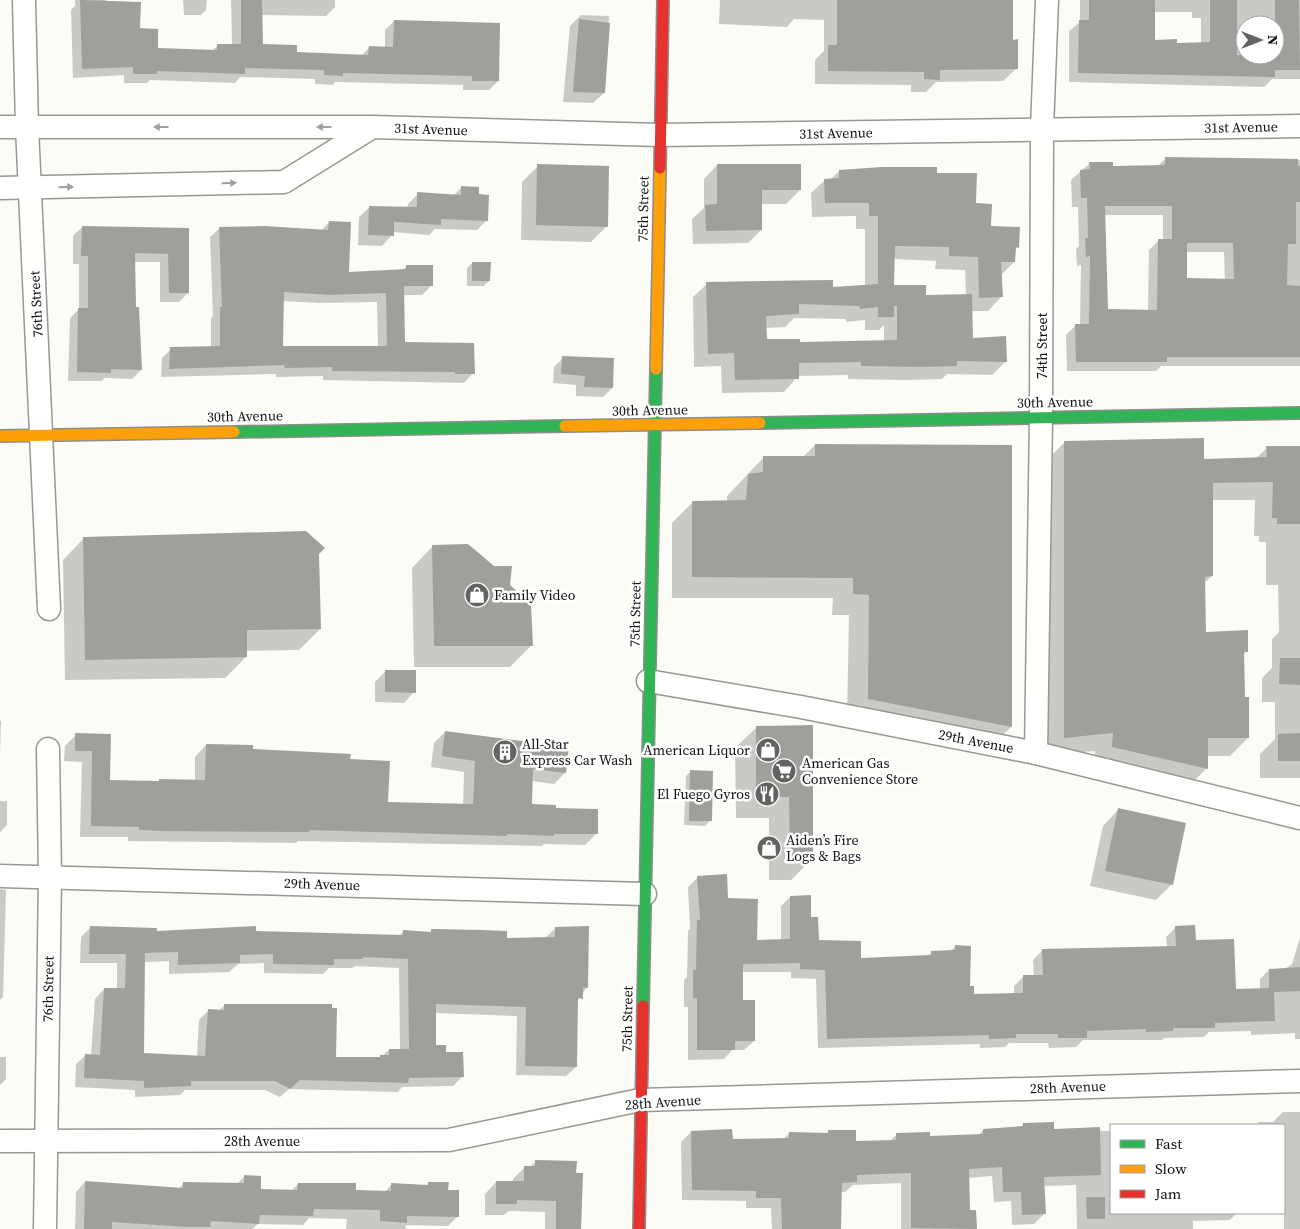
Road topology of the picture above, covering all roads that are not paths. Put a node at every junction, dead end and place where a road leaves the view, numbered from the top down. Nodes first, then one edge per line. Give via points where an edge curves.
1 (24, 0) edge
2 (663, 0) edge
3 (1047, 0) edge
4 (1300, 126) edge
5 (0, 127) edge
6 (27, 127) junction
7 (372, 127) junction
8 (1042, 129) junction
9 (660, 135) junction
10 (30, 187) junction
11 (0, 188) edge
12 (1300, 413) edge
13 (1041, 417) junction
14 (654, 425) junction
15 (42, 435) junction
16 (0, 436) edge
17 (49, 609) dead end
18 (648, 681) junction
19 (48, 749) dead end
20 (1036, 753) junction
21 (1300, 818) edge
22 (0, 876) edge
23 (50, 876) junction
24 (645, 894) junction
25 (1300, 1081) edge
26 (640, 1100) junction
27 (0, 1141) edge
28 (46, 1141) junction
29 (45, 1229) edge
30 (639, 1229) edge

1 - 6 street, 76th Street
2 - 9 street, 75th Street
3 - 8 street, 74th Street
4 - 8 street, 31st Avenue
5 - 6 street, 31st Avenue
7 -> 6 street, 31st Avenue
6 - 10 street, 76th Street
7 - 9 street, 31st Avenue
10 -> 7 street via 284,182
8 - 9 street, 31st Avenue
8 - 13 street, 74th Street
9 - 14 street, 75th Street
10 - 11 street
10 - 15 street, 76th Street
12 - 13 street, 30th Avenue
13 - 14 street, 30th Avenue
13 - 20 street, 74th Street
14 - 15 street, 30th Avenue
14 - 18 street, 75th Street
15 - 16 street, 30th Avenue
15 - 17 street, 76th Street
18 - 20 street, 29th Avenue
18 - 24 street, 75th Street
19 - 23 street, 76th Street
20 - 21 street, 29th Avenue
22 - 23 street, 29th Avenue
23 - 24 street, 29th Avenue
23 - 28 street, 76th Street
24 - 26 street, 75th Street
25 - 26 street, 28th Avenue
26 - 28 street, 28th Avenue via 448,1140
26 - 30 street, 75th Street
27 - 28 street, 28th Avenue
28 - 29 street, 76th Street

